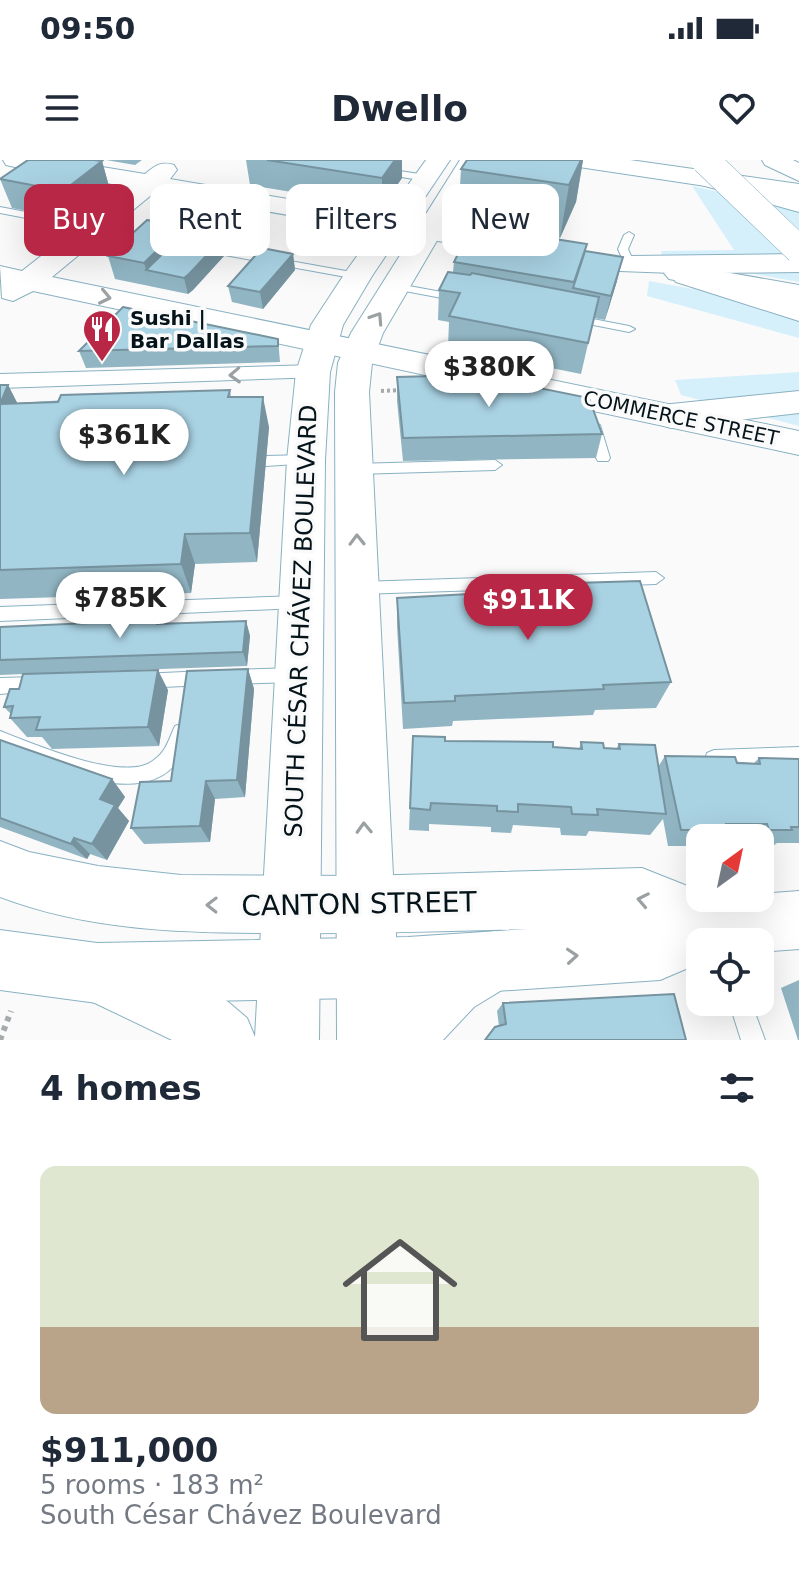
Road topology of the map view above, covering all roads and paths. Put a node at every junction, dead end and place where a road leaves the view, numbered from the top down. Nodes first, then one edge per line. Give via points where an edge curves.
1 (15, 160) edge
2 (176, 160) edge
3 (472, 160) edge
4 (579, 160) edge
5 (774, 160) edge
6 (626, 163) edge
7 (371, 169) edge
8 (432, 169) edge
9 (704, 169) edge
10 (799, 173) edge
11 (150, 183) junction
12 (799, 192) edge
13 (134, 197) edge
14 (799, 204) edge
15 (286, 207) edge
16 (0, 210) edge
17 (24, 215) edge
18 (426, 230) edge
19 (430, 231) junction
20 (442, 235) edge
21 (630, 250) junction
22 (799, 250) edge
23 (51, 256) edge
24 (247, 256) edge
25 (371, 256) edge
26 (601, 260) edge
27 (799, 263) edge
28 (677, 273) junction
29 (357, 276) junction
30 (14, 278) edge
31 (398, 287) junction
32 (799, 294) edge
33 (469, 300) edge
34 (0, 302) edge
35 (799, 312) edge
36 (556, 315) edge
37 (629, 329) dead end
38 (331, 355) junction
39 (0, 381) edge
40 (408, 390) edge
41 (376, 391) dead end
42 (595, 400) junction
43 (799, 402) edge
44 (671, 416) junction
45 (799, 443) edge
46 (603, 458) dead end
47 (306, 460) junction
48 (266, 461) dead end
49 (495, 465) dead end
50 (355, 469) junction
51 (656, 578) dead end
52 (358, 588) junction
53 (300, 602) junction
54 (0, 614) edge
55 (298, 675) junction
56 (125, 682) edge
57 (62, 684) edge
58 (0, 686) edge
59 (185, 695) junction
60 (0, 739) edge
61 (799, 756) edge
62 (694, 760) edge
63 (0, 869) edge
64 (365, 905) junction
65 (290, 906) junction
66 (799, 920) edge
67 (707, 928) edge
68 (753, 928) edge
69 (686, 943) edge
70 (494, 961) junction
71 (367, 969) junction
72 (289, 970) junction
73 (97, 973) junction
74 (6, 985) edge
75 (745, 1016) edge
76 (0, 1040) edge
77 (225, 1040) edge
78 (287, 1040) edge
79 (369, 1040) edge
80 (405, 1040) edge
81 (753, 1040) edge

1 - 11 main road
2 - 11 main road
3 - 19 main road, SOUTH CÉSAR CHÁVEZ BOULEVARD
4 - 6 main road
5 - 10 main road
6 - 9 main road
7 - 8 lane
9 - 12 main road
9 - 14 main road
9 - 22 main road, bridge
11 - 13 main road
11 - 15 main road
16 - 17 lane
18 - 19 main road
19 - 20 main road
19 - 31 main road, SOUTH CÉSAR CHÁVEZ BOULEVARD
21 - 26 main road
21 - 27 main road
21 - 28 main road
23 - 30 main road
24 - 29 lane
25 - 29 main road, SOUTH CÉSAR CHÁVEZ BOULEVARD
28 - 32 main road
28 - 35 main road
29 - 38 main road, SOUTH CÉSAR CHÁVEZ BOULEVARD via 330,318
30 - 34 main road
30 -> 38 main road, COMMERCE STREET
31 - 33 lane via 444,289
38 -> 31 main road, SOUTH CÉSAR CHÁVEZ BOULEVARD
36 - 37 lane
38 -> 39 street
38 - 42 main road, COMMERCE STREET
38 - 47 main road, SOUTH CÉSAR CHÁVEZ BOULEVARD
38 - 50 main road, SOUTH CÉSAR CHÁVEZ BOULEVARD via 352,392
40 - 41 path
42 - 44 main road, COMMERCE STREET
42 - 46 lane via 591,418
43 - 44 main road
44 - 45 main road, COMMERCE STREET
47 - 48 lane
47 - 53 main road, SOUTH CÉSAR CHÁVEZ BOULEVARD
49 - 50 lane
52 -> 50 main road, SOUTH CÉSAR CHÁVEZ BOULEVARD
51 - 52 lane
64 -> 52 main road, SOUTH CÉSAR CHÁVEZ BOULEVARD
53 - 54 lane
53 - 55 main road, SOUTH CÉSAR CHÁVEZ BOULEVARD
55 - 59 lane
55 - 65 main road, SOUTH CÉSAR CHÁVEZ BOULEVARD
56 - 59 lane
57 - 58 lane
59 - 60 lane via 175,752 143,775 118,775
61 - 62 lane
65 -> 63 main road, CANTON STREET via 181,904 98,895
64 - 65 main road, CANTON STREET
67 -> 64 main road, CANTON STREET via 642,897
64 - 71 main road, SOUTH CÉSAR CHÁVEZ BOULEVARD
65 - 72 main road, SOUTH CÉSAR CHÁVEZ BOULEVARD
66 - 68 main road, CANTON STREET
70 -> 69 main road, CANTON STREET via 660,950
70 - 71 main road, CANTON STREET
70 - 80 main road via 436,996
71 - 72 main road, CANTON STREET
71 - 79 main road, SOUTH CÉSAR CHÁVEZ BOULEVARD
72 - 73 main road, CANTON STREET
72 - 78 main road, SOUTH CÉSAR CHÁVEZ BOULEVARD
73 - 74 main road, CANTON STREET via 72,972
73 - 77 main road via 171,1005
74 - 76 path
75 - 81 lane

